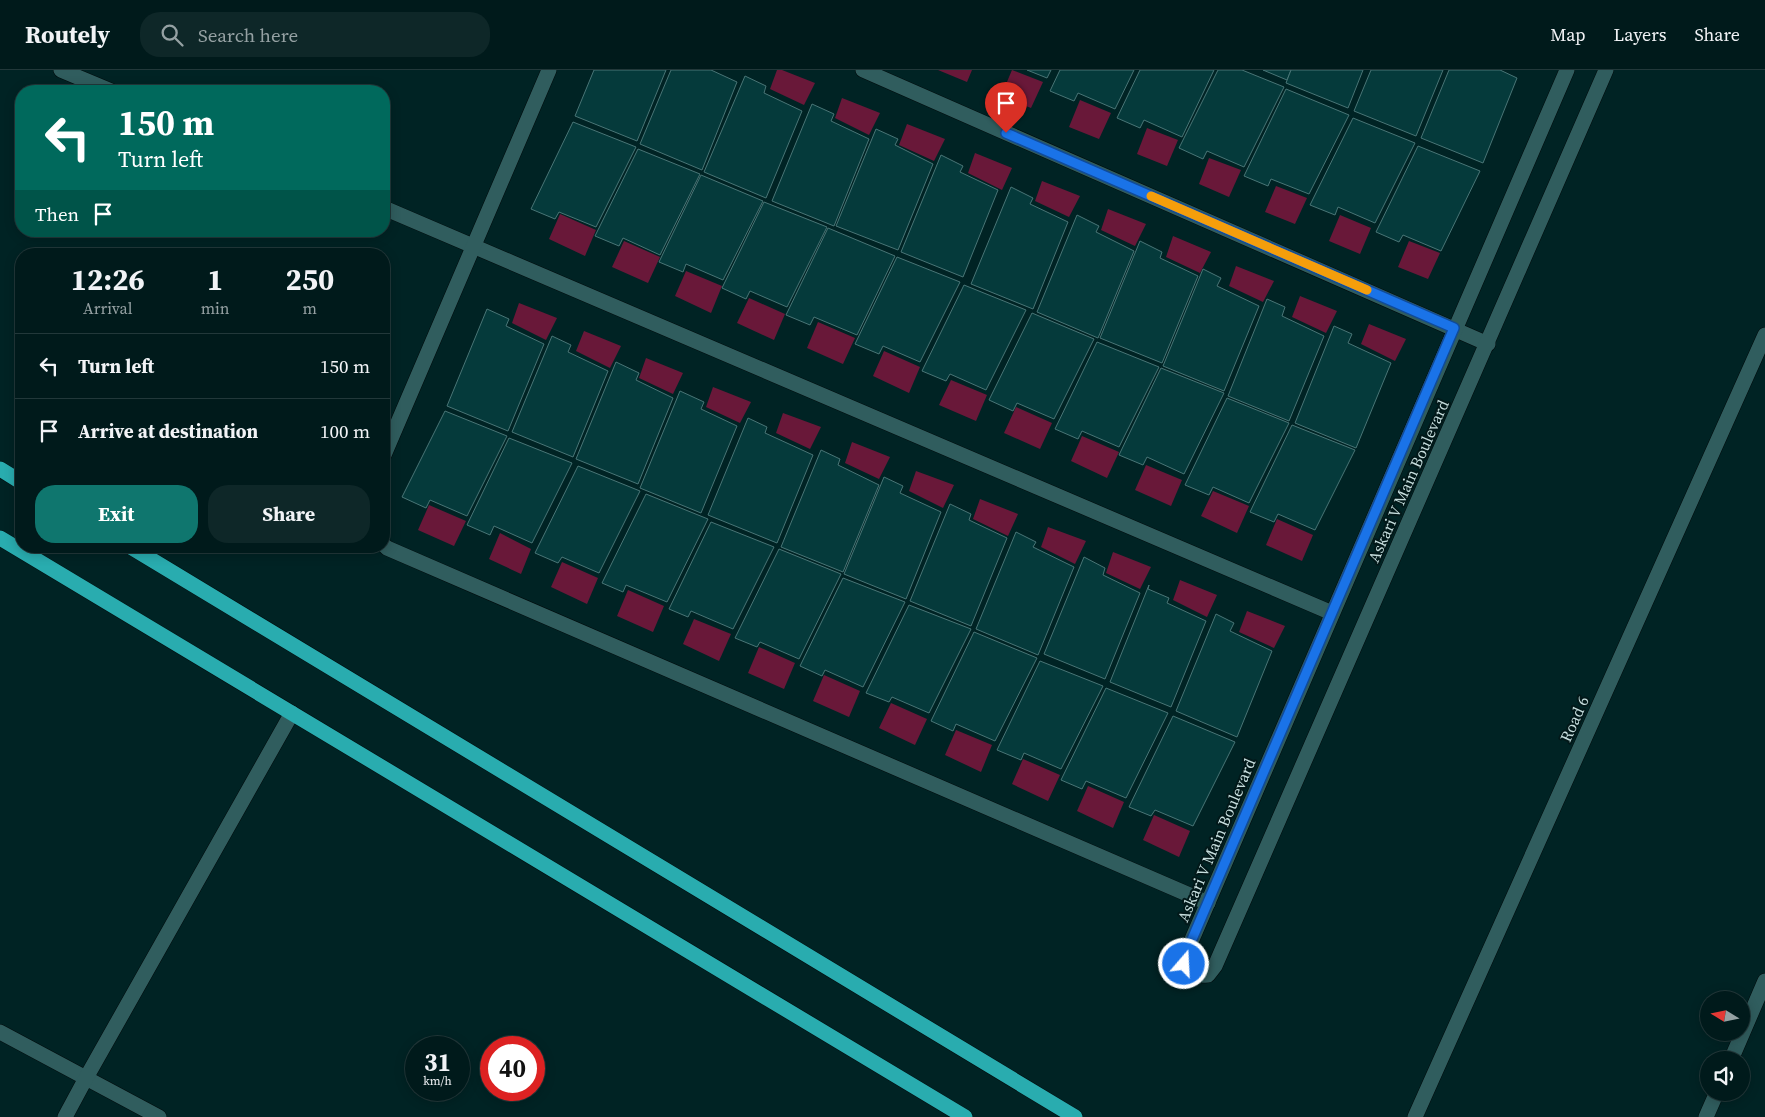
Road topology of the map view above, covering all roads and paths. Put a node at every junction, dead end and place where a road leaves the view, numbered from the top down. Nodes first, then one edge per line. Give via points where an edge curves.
1 (61, 70) edge
2 (549, 70) edge
3 (863, 70) edge
4 (1567, 70) edge
5 (1606, 70) edge
6 (97, 85) edge
7 (390, 211) edge
8 (473, 246) junction
9 (1454, 328) junction
10 (1765, 335) edge
11 (1488, 344) junction
12 (390, 441) edge
13 (0, 469) edge
14 (15, 478) edge
15 (0, 538) edge
16 (15, 547) edge
17 (390, 549) edge
18 (25, 553) edge
19 (141, 553) edge
20 (1332, 613) junction
21 (292, 713) junction
22 (1208, 903) junction
23 (1765, 981) edge
24 (0, 1032) edge
25 (1735, 1051) edge
26 (86, 1078) junction
27 (1713, 1101) edge
28 (66, 1117) edge
29 (159, 1117) edge
30 (965, 1117) edge
31 (1075, 1117) edge
32 (1415, 1117) edge
33 (1706, 1117) edge

1 - 6 street
2 - 8 street
3 - 9 street
4 - 9 street, Askari V Main Boulevard
5 - 11 street, Askari V Main Boulevard
7 - 8 street
8 - 12 street
8 - 20 street
9 - 11 street
9 - 20 street, Askari V Main Boulevard
10 - 32 street, Road 6
11 - 22 street, Askari V Main Boulevard via 1215,966 1208,975 1197,976 1188,972 1184,964
13 - 14 highway
15 - 16 highway
17 - 22 street
18 - 21 highway
19 - 31 highway
20 - 22 street, Askari V Main Boulevard
21 - 26 street
21 - 30 highway
23 - 25 street
24 - 26 street
26 - 28 street
26 - 29 street
27 - 33 street

